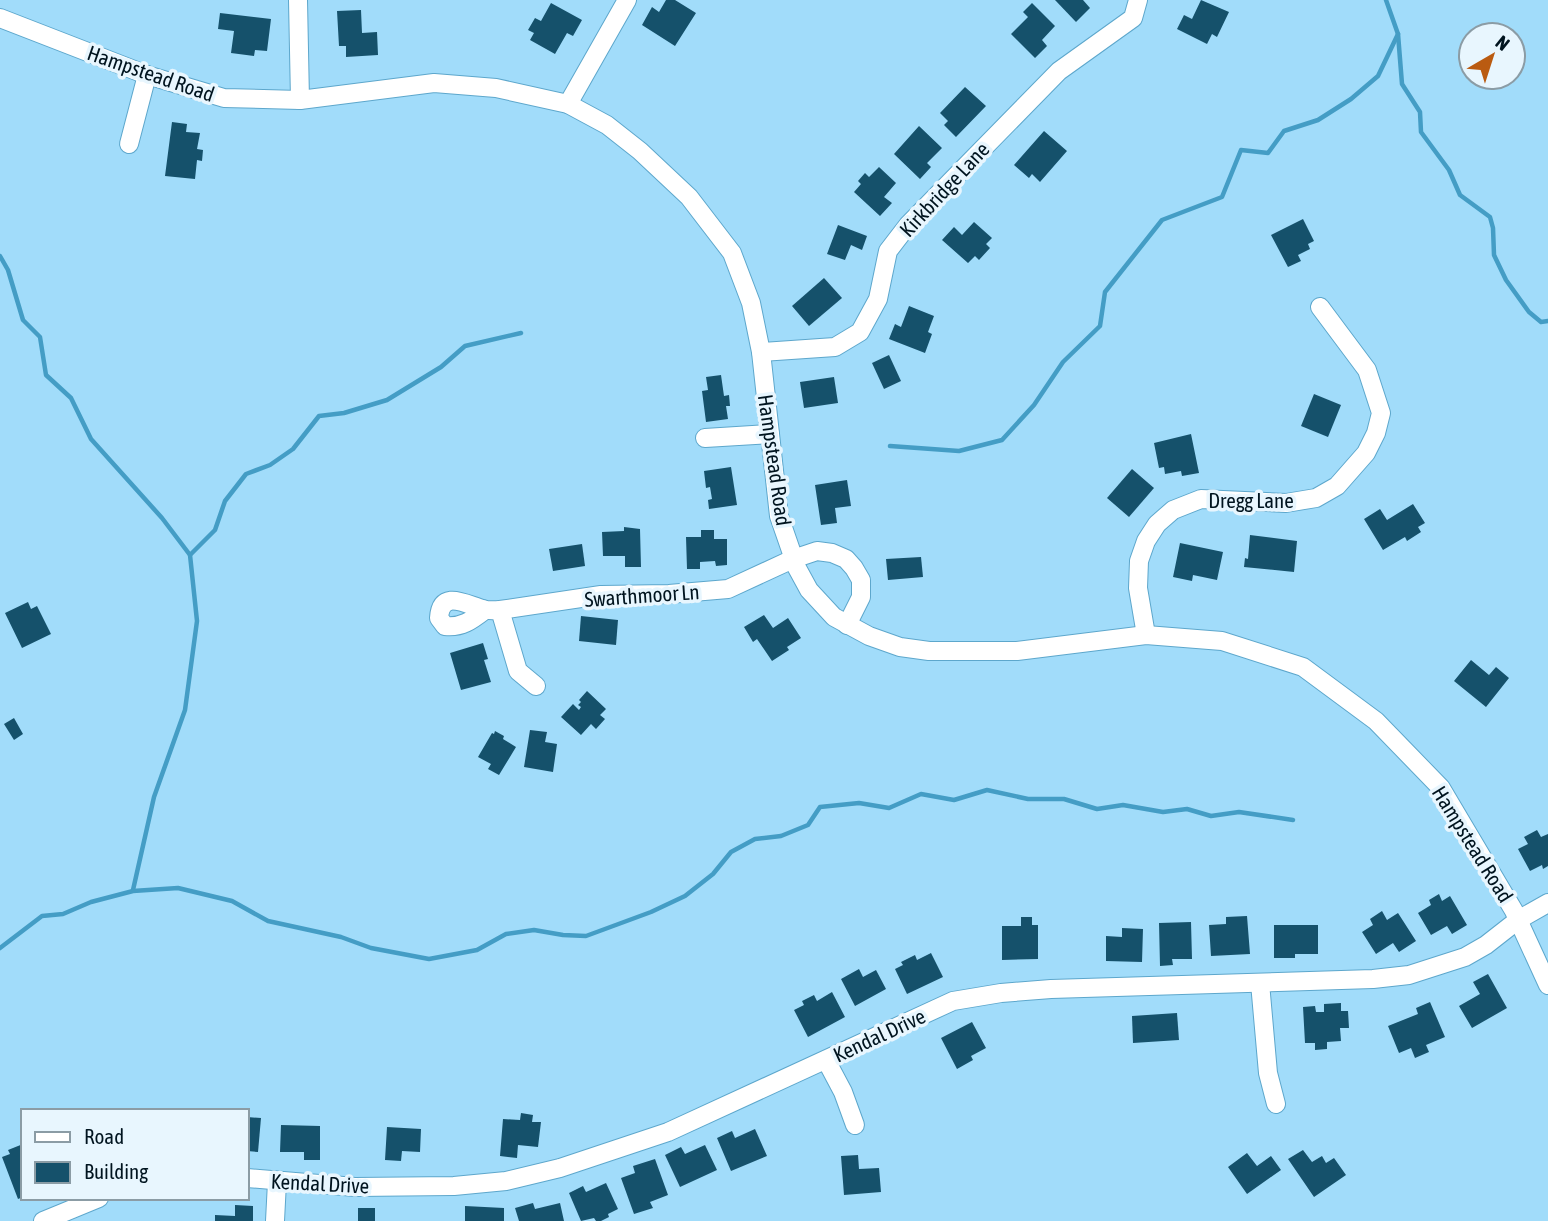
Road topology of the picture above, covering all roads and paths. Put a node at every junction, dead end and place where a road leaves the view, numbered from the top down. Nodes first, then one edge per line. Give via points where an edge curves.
1 (298, 0) edge
2 (627, 0) edge
3 (1138, 0) edge
4 (0, 18) edge
5 (146, 75) junction
6 (300, 100) junction
7 (568, 104) junction
8 (129, 144) dead end
9 (1320, 307) dead end
10 (761, 352) junction
11 (770, 434) junction
12 (705, 438) dead end
13 (793, 559) junction
14 (846, 625) junction
15 (1146, 635) junction
16 (536, 686) dead end
17 (1548, 904) edge
18 (1518, 920) junction
19 (1260, 983) junction
20 (1548, 985) edge
21 (826, 1060) junction
22 (1276, 1104) dead end
23 (855, 1125) dead end
24 (248, 1178) edge
25 (277, 1182) junction
26 (94, 1200) edge
27 (43, 1221) edge
28 (275, 1221) edge

1 - 6 street
2 - 7 street
3 - 10 street, Kirkbridge Lane via 1133,18 1059,71 908,225 888,251 878,299 860,332 835,347
4 - 5 street, Hampstead Road
5 - 6 street, Hampstead Road via 224,98
5 - 8 street
6 - 7 street, Hampstead Road via 434,83 496,88
7 - 10 street, Hampstead Road via 607,125 689,197 732,253 751,303
9 - 15 street, Dregg Lane via 1367,370 1381,413 1366,453 1337,486 1316,498 1286,503 1201,499 1173,510 1157,524 1139,561
10 - 11 street, Hampstead Road
11 - 12 street
11 - 13 street, Hampstead Road via 779,516
13 - 14 street, Hampstead Road via 809,590
13 - 14 street, Swarthmoor Ln via 817,551 832,553 855,568 861,597
13 - 16 street, Swarthmoor Ln via 728,589 601,595 493,610 518,671
14 - 15 street, Hampstead Road via 900,647 929,651 1017,651
15 - 18 street, Hampstead Road via 1222,641 1303,667 1376,720 1441,788
17 - 18 street, Kendal Drive
18 - 19 street, Kendal Drive via 1465,957 1409,975
18 - 20 street, Hampstead Road
19 - 21 street, Kendal Drive via 1051,989 953,1001
19 - 22 street
21 - 23 street
21 - 25 street, Kendal Drive via 668,1132 506,1181 355,1187
24 - 25 street, Kendal Drive
25 - 28 street
26 - 27 street

